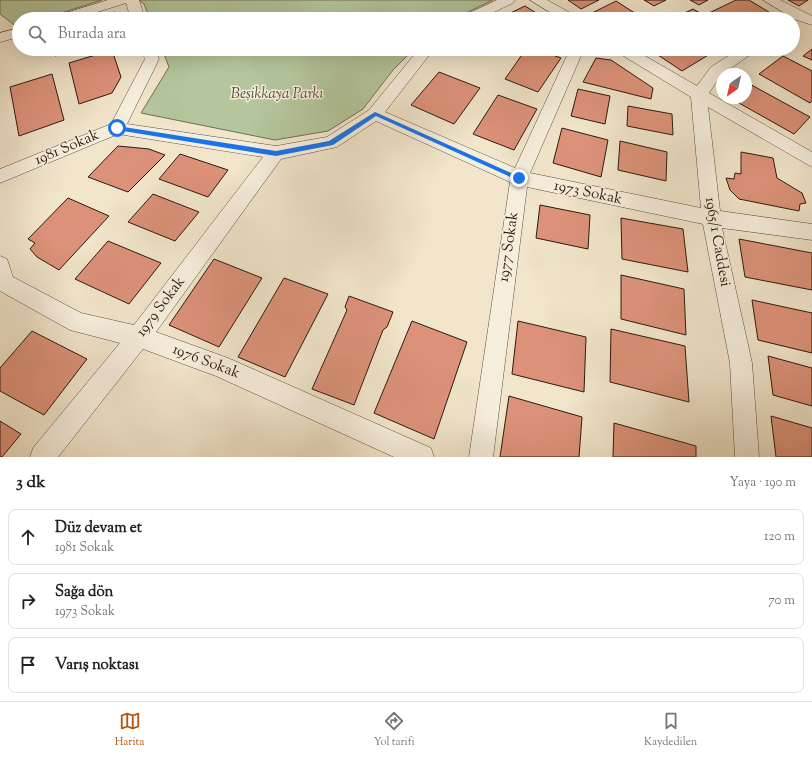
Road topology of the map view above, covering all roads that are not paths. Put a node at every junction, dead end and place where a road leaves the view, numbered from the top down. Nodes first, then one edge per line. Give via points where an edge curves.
1 (122, 0) edge
2 (132, 0) edge
3 (508, 0) edge
4 (537, 0) edge
5 (770, 0) edge
6 (812, 7) edge
7 (83, 12) edge
8 (136, 12) edge
9 (483, 12) edge
10 (558, 12) edge
11 (787, 12) edge
12 (800, 15) edge
13 (800, 19) edge
14 (812, 21) edge
15 (12, 34) edge
16 (0, 38) edge
17 (151, 56) edge
18 (421, 56) edge
19 (574, 56) edge
20 (634, 56) edge
21 (738, 56) edge
22 (699, 95) junction
23 (375, 114) junction
24 (117, 128) junction
25 (276, 153) junction
26 (812, 160) edge
27 (0, 176) edge
28 (519, 178) junction
29 (711, 218) junction
30 (812, 232) edge
31 (0, 265) edge
32 (139, 337) junction
33 (42, 457) edge
34 (422, 457) edge
35 (481, 457) edge
36 (747, 457) edge

1 - 7 street
2 - 8 street
3 - 9 street
4 - 10 street
5 - 11 street
6 - 12 street
13 - 14 street
15 - 16 street
17 - 24 street via 152,59
18 - 23 street, 1981 Sokak
19 - 28 street, 1977 Sokak
20 - 22 street
21 - 22 street via 716,71
22 - 26 street
22 - 29 street, 1965/1 Caddesi
23 - 25 street, 1981 Sokak via 331,143
23 - 28 street, 1973 Sokak
24 - 25 street, 1981 Sokak
24 - 27 street, 1981 Sokak
25 - 32 street, 1979 Sokak
28 - 29 street, 1973 Sokak
28 - 35 street, 1977 Sokak
29 - 30 street, 1973 Sokak
29 - 36 street, 1965/1 Caddesi via 740,363
31 - 32 street, 1976 Sokak via 6,283 78,323
32 - 33 street, 1979 Sokak
32 - 34 street, 1976 Sokak via 220,366

